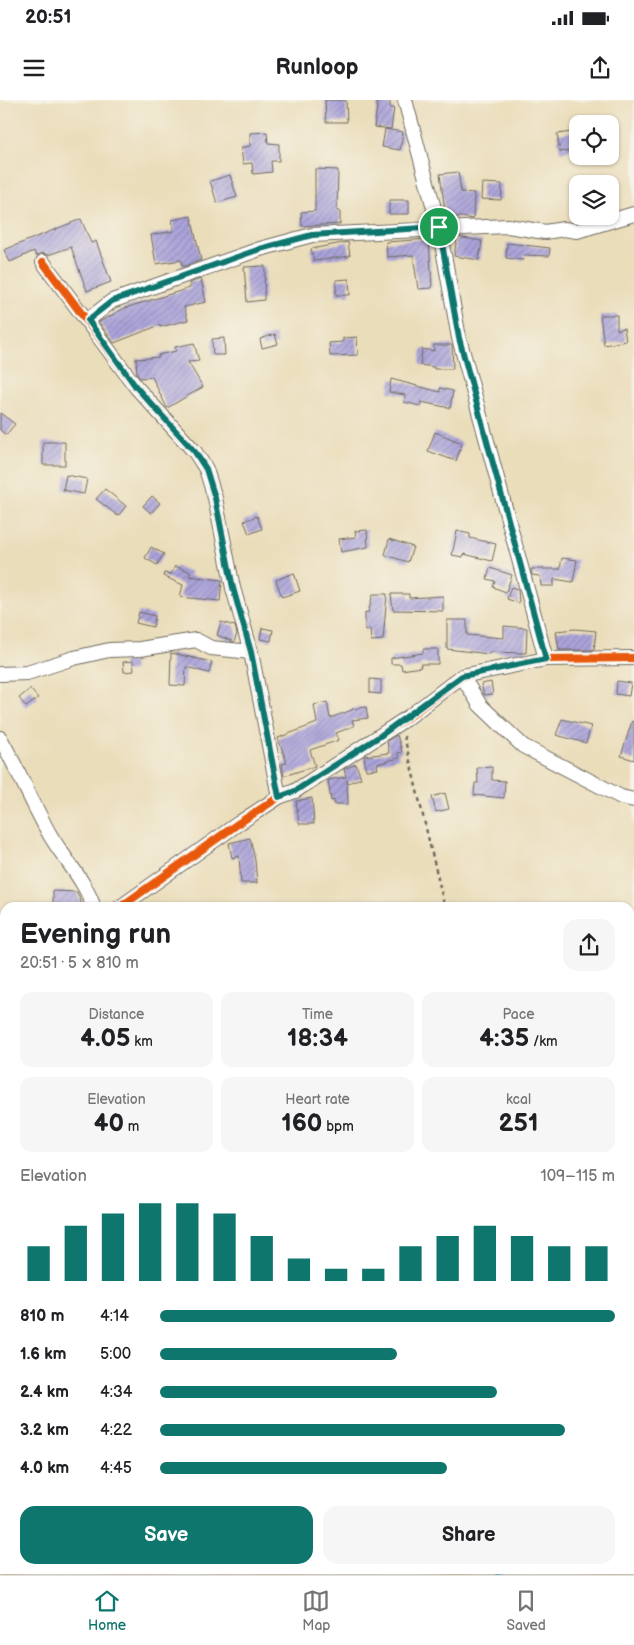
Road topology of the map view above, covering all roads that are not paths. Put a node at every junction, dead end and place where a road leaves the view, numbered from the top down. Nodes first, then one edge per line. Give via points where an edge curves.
1 (405, 100) edge
2 (634, 214) edge
3 (439, 227) junction
4 (44, 262) dead end
5 (88, 320) junction
6 (251, 652) junction
7 (634, 658) edge
8 (546, 659) junction
9 (0, 674) edge
10 (462, 676) junction
11 (0, 738) edge
12 (279, 797) junction
13 (634, 800) edge
14 (92, 902) edge
15 (127, 902) edge

1 - 3 street
2 - 3 street via 577,231 545,232 508,226
3 - 5 street via 312,235 260,249 112,301
3 - 8 street via 459,338
4 - 5 street
5 - 6 street via 136,387 202,461 215,498 233,588
6 - 9 street via 211,648 196,640 140,649 108,650 27,673
6 - 12 street
7 - 8 street
8 - 10 street
10 - 12 street via 401,722 295,791
10 - 13 street via 480,705 523,746 621,797
11 - 14 street via 50,834 89,892
12 - 15 street

